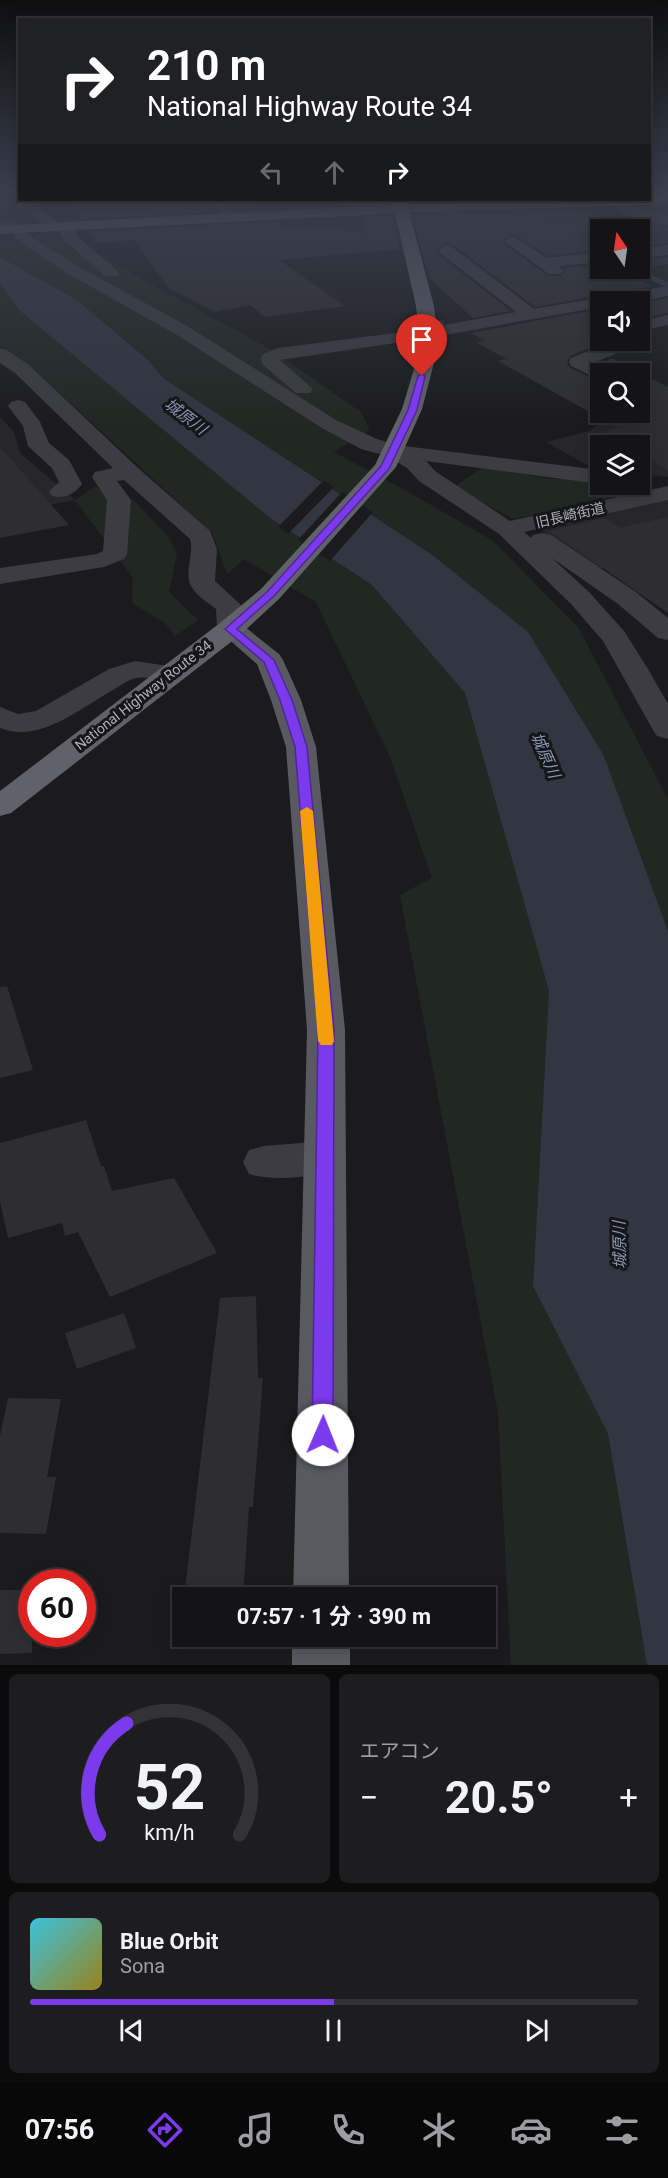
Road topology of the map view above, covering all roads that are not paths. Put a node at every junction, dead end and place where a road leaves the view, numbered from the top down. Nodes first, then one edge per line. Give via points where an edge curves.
1 (71, 269) edge
2 (105, 269) edge
3 (416, 269) edge
4 (471, 269) edge
5 (668, 291) edge
6 (650, 294) edge
7 (650, 302) edge
8 (590, 306) edge
9 (668, 310) edge
10 (530, 314) junction
11 (668, 320) edge
12 (650, 325) edge
13 (183, 330) junction
14 (445, 330) tunnel mouth
15 (403, 337) tunnel mouth
16 (606, 351) edge
17 (1, 355) edge
18 (590, 369) edge
19 (8, 403) edge
20 (26, 438) junction
21 (360, 440) junction
22 (390, 459) junction
23 (129, 472) junction
24 (590, 476) edge
25 (103, 477) junction
26 (650, 483) edge
27 (668, 485) edge
28 (60, 491) dead end
29 (668, 493) edge
30 (507, 529) junction
31 (0, 576) edge
32 (230, 629) junction
33 (668, 632) edge
34 (172, 674) junction
35 (0, 716) edge
36 (668, 730) edge
37 (0, 806) edge
38 (325, 1157) junction
39 (264, 1162) dead end
40 (321, 1587) edge
41 (321, 1647) edge
42 (321, 1665) edge

1 - 13 street
2 - 13 street
3 - 22 highway, National Highway Route 34 via 428,333 426,360 412,410
4 - 10 street
5 - 6 street
7 - 9 street
8 - 10 street
10 - 14 street
11 - 12 street
13 - 21 street
15 - 21 street via 270,358 271,364 343,420
16 - 18 street via 578,362
17 - 23 street via 22,369
19 - 20 street via 33,426
20 - 25 street via 65,449
20 - 28 street via 61,465 71,484
21 - 22 street
22 - 24 street
22 - 30 street via 415,463 427,476
22 - 32 highway, National Highway Route 34 via 270,594
23 - 25 street
23 - 32 street via 201,536 205,549 202,581 229,606
25 - 31 street via 119,500 115,554 104,560
26 - 27 street
29 - 30 street, 旧長崎街道
30 - 33 street via 530,532 627,598
30 - 36 street via 580,598 614,637
32 - 34 highway, National Highway Route 34
32 - 38 main road via 269,660 301,747 326,1030
34 - 35 street via 135,669 46,717 13,723
34 - 37 highway, National Highway Route 34
38 - 39 street
38 - 40 main road
41 - 42 main road

